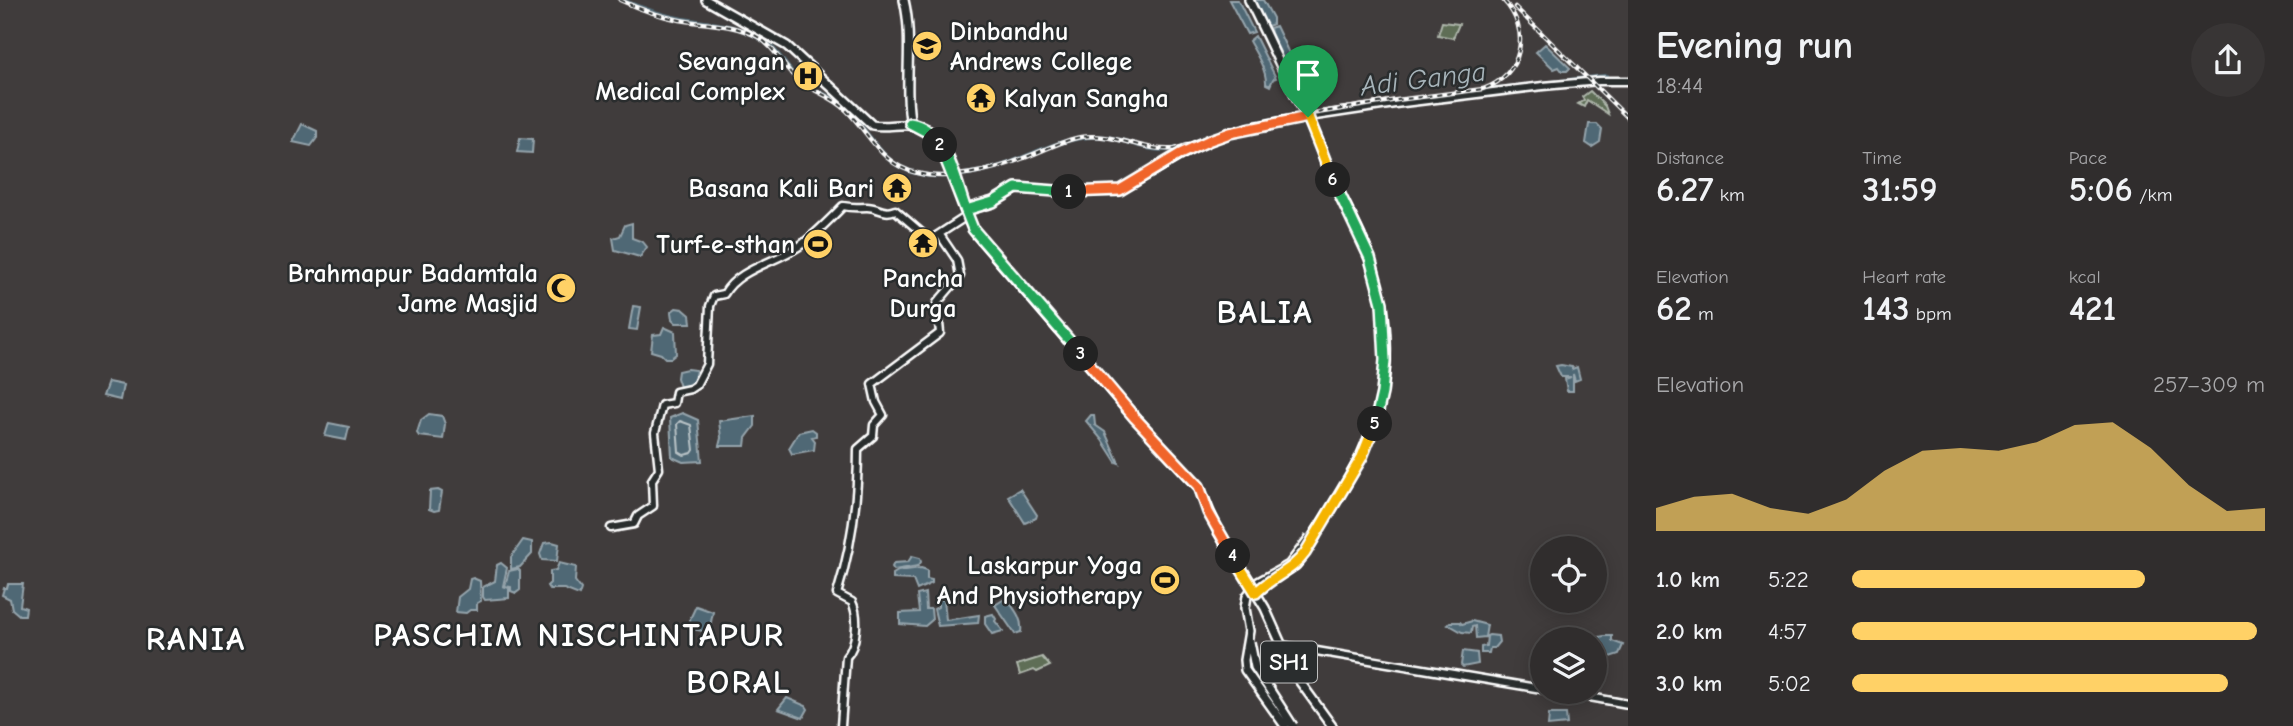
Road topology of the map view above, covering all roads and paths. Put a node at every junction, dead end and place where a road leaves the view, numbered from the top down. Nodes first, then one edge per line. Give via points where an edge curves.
1 (706, 0) edge
2 (904, 0) edge
3 (1247, 0) edge
4 (1628, 81) edge
5 (1303, 114) junction
6 (910, 124) junction
7 (966, 212) junction
8 (940, 235) junction
9 (611, 528) dead end
10 (1313, 536) junction
11 (1253, 589) junction
12 (1281, 645) junction
13 (1530, 687) edge
14 (1607, 700) edge
15 (1628, 704) edge
16 (841, 726) edge
17 (1285, 726) edge
18 (1293, 726) edge
19 (1332, 726) edge

1 - 6 main road via 787,46 872,125
2 - 6 main road via 910,30
3 - 5 main road
4 - 5 main road
5 - 7 main road via 1210,140 1119,191 1019,188
5 - 10 main road via 1365,251 1378,292 1383,351 1379,401 1362,447
6 - 7 main road, SH1 via 940,146
7 - 8 main road
7 - 11 main road, SH1 via 977,235 1199,486 1218,531
8 - 9 main road via 931,240 895,210 842,207 801,245 742,275 724,294 713,297 708,364 696,385 676,392 674,403 662,405 659,414 655,433 659,470 652,480 653,506 634,524
8 - 16 main road via 957,260 960,276 937,303 940,333 872,384 883,415 874,425 873,436 858,449 855,514 837,593 852,602 855,612
10 - 11 main road via 1289,563 1261,578
10 - 17 main road, bridge via 1289,565 1254,586 1245,604 1249,631 1245,670
10 - 18 main road, bridge via 1291,567 1255,588 1248,603 1252,661
11 - 12 main road, SH1
12 - 13 main road
12 - 19 main road, SH1 via 1295,675
14 - 15 main road

